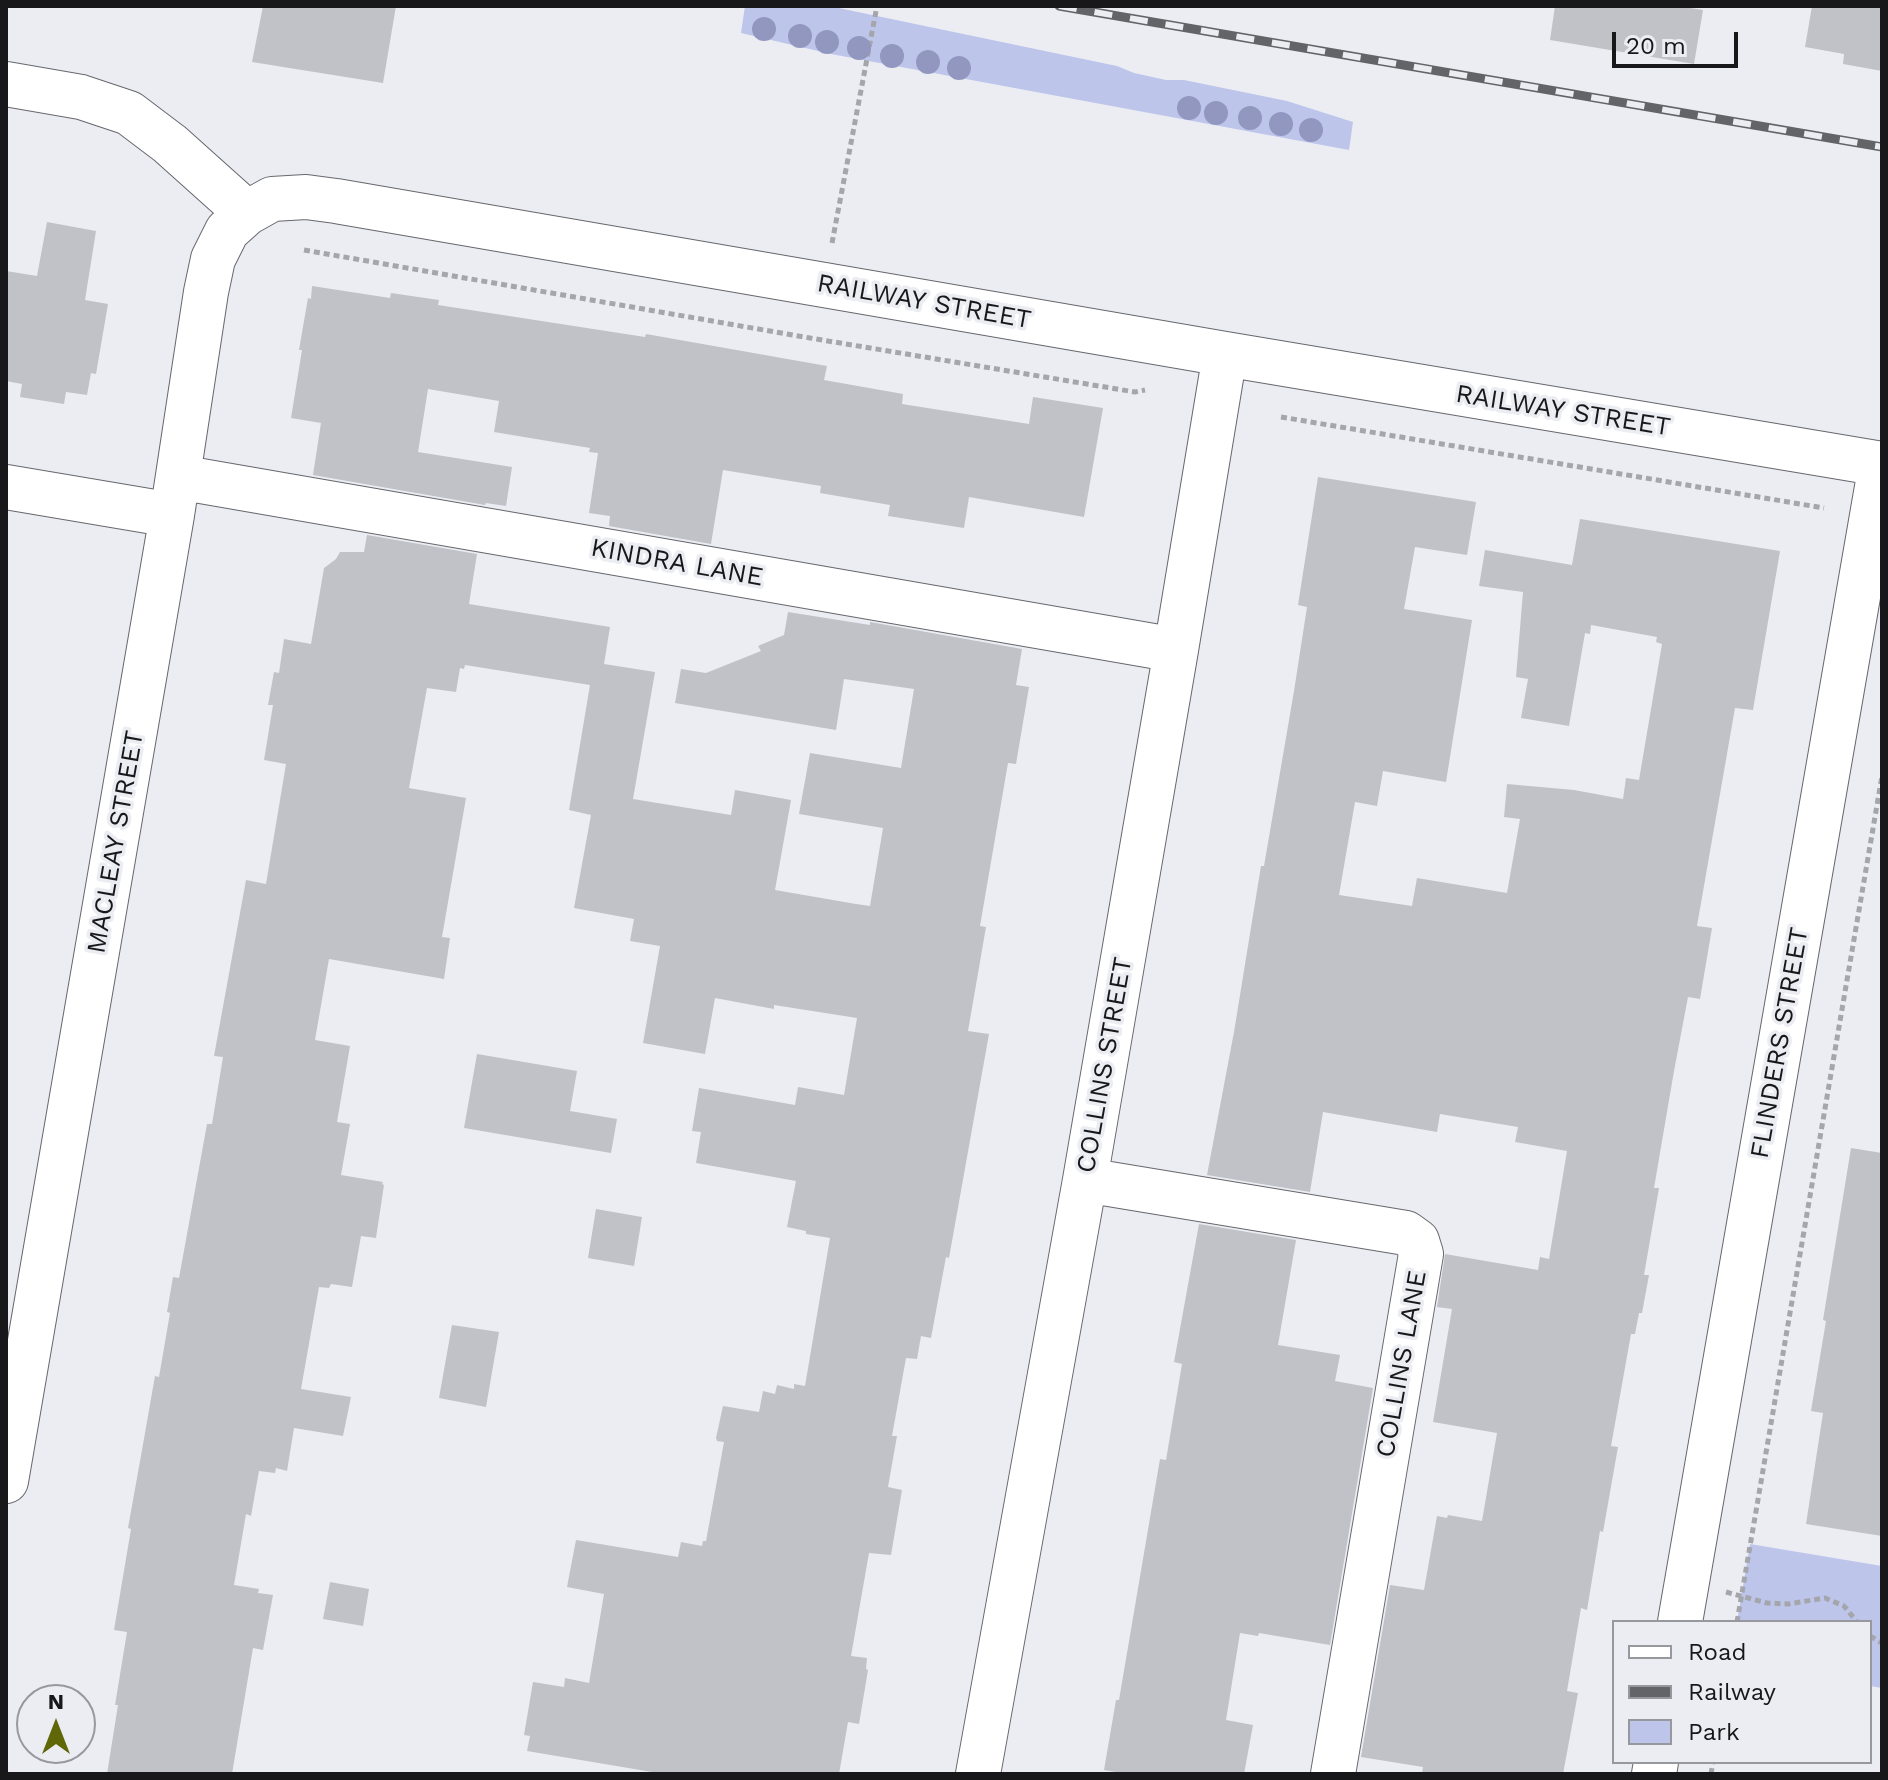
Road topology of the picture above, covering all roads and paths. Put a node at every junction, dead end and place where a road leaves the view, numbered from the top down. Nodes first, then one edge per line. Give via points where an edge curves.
1 (877, 6) edge
2 (6, 84) edge
3 (247, 213) junction
4 (835, 227) dead end
5 (304, 250) dead end
6 (1225, 354) junction
7 (1145, 390) dead end
8 (1281, 417) dead end
9 (1881, 464) edge
10 (6, 487) edge
11 (175, 496) junction
12 (1824, 508) dead end
13 (1176, 650) junction
14 (1882, 776) edge
15 (1085, 1180) junction
16 (6, 1481) edge
17 (1767, 1603) dead end
18 (1680, 1620) edge
19 (1737, 1620) edge
20 (1855, 1620) edge
21 (978, 1774) edge
22 (1333, 1774) edge

1 - 4 path
2 - 3 street via 81,97 129,113
3 - 6 street, RAILWAY STREET via 272,199 336,201
3 - 11 street, MACLEAY STREET via 227,231 213,259
5 - 7 path
6 - 9 street, RAILWAY STREET
6 - 13 street, COLLINS STREET
8 - 12 path
9 - 18 street, FLINDERS STREET
10 - 11 street, KINDRA LANE
11 - 13 street, KINDRA LANE
11 - 16 street, MACLEAY STREET
13 - 15 street, COLLINS STREET
14 - 19 path
15 - 21 street, COLLINS STREET
15 - 22 street, COLLINS LANE via 1406,1233 1417,1241 1421,1254
17 - 20 path via 1831,1599

